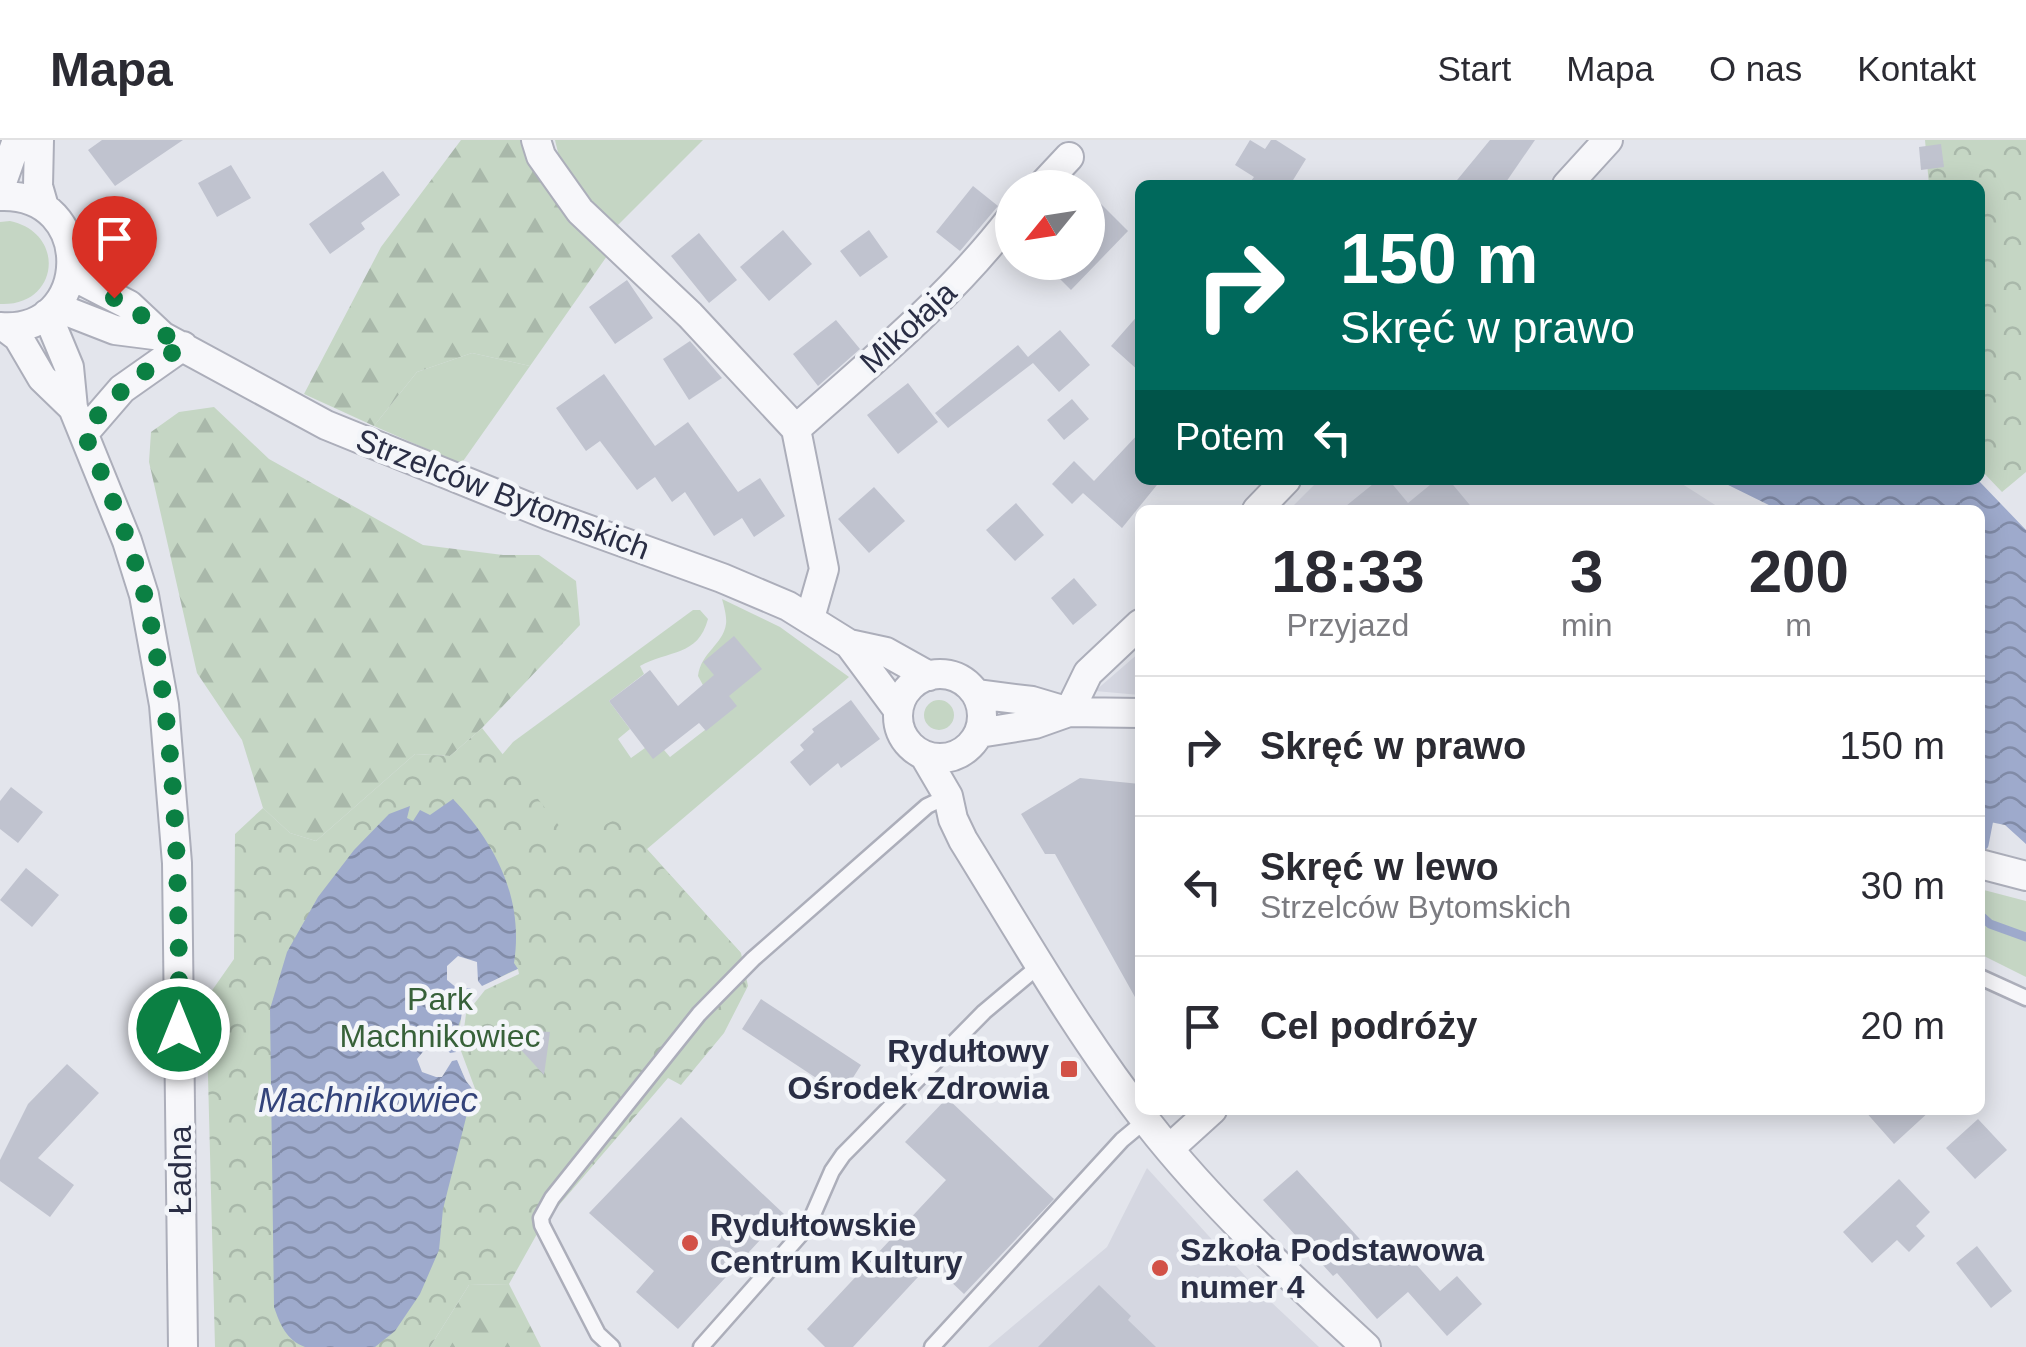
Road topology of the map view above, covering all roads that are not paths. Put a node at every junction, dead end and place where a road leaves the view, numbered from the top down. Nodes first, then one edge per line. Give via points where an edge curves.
1 (16, 140) edge
2 (39, 140) edge
3 (536, 140) edge
4 (1608, 140) edge
5 (1069, 157) dead end
6 (1057, 170) edge
7 (1572, 180) edge
8 (0, 188) edge
9 (0, 196) edge
10 (44, 207) junction
11 (995, 236) edge
12 (71, 275) junction
13 (51, 310) junction
14 (3, 327) edge
15 (172, 340) junction
16 (78, 421) junction
17 (796, 430) junction
18 (1281, 485) edge
19 (1261, 505) edge
20 (810, 618) junction
21 (1135, 629) edge
22 (849, 644) junction
23 (929, 676) junction
24 (976, 694) junction
25 (898, 710) junction
26 (1068, 712) junction
27 (1135, 713) edge
28 (970, 744) junction
29 (924, 755) junction
30 (948, 796) junction
31 (1985, 865) edge
32 (2026, 876) edge
33 (1040, 965) junction
34 (1985, 979) edge
35 (2026, 998) edge
36 (1135, 1105) edge
37 (1142, 1115) edge
38 (1207, 1115) edge
39 (1146, 1120) junction
40 (1170, 1149) junction
41 (183, 1347) edge
42 (612, 1347) edge
43 (701, 1347) edge
44 (932, 1347) edge
45 (1366, 1347) edge

1 - 8 street
2 - 10 street
3 - 17 street via 580,211 690,315
4 - 7 street
5 - 6 street
9 - 10 street
10 - 12 street via 66,232
11 - 17 street, Mikołaja via 962,276
12 - 13 street
12 - 15 street, Strzelców Bytomskich via 130,305
13 - 14 street via 23,326
13 - 15 street, Strzelców Bytomskich
13 - 16 street, Ładna
14 - 16 street, Ładna via 18,337
15 - 16 street via 102,408
15 - 20 street, Strzelców Bytomskich via 326,425
16 - 41 street, Ładna via 144,594 170,754 178,863
17 - 20 street via 824,570
18 - 19 street
20 - 22 street, Strzelców Bytomskich
21 - 26 street via 1088,673
22 - 23 street via 886,652
22 - 25 street
23 - 24 street via 950,675
23 - 25 street via 909,689
24 - 26 street
24 - 28 street via 982,714
25 - 29 street via 901,731
26 - 27 street
26 - 28 street
28 - 29 street via 938,758
28 - 30 street
29 - 30 street
30 - 33 street via 963,840
30 - 42 lane via 927,806 752,959 699,1014 552,1198 542,1224 598,1334
31 - 32 street
33 - 36 street
33 - 43 lane via 984,1012 844,1155 808,1226
34 - 35 lane
37 - 39 street
38 - 40 street
39 - 40 street
39 - 44 lane
40 - 45 street

